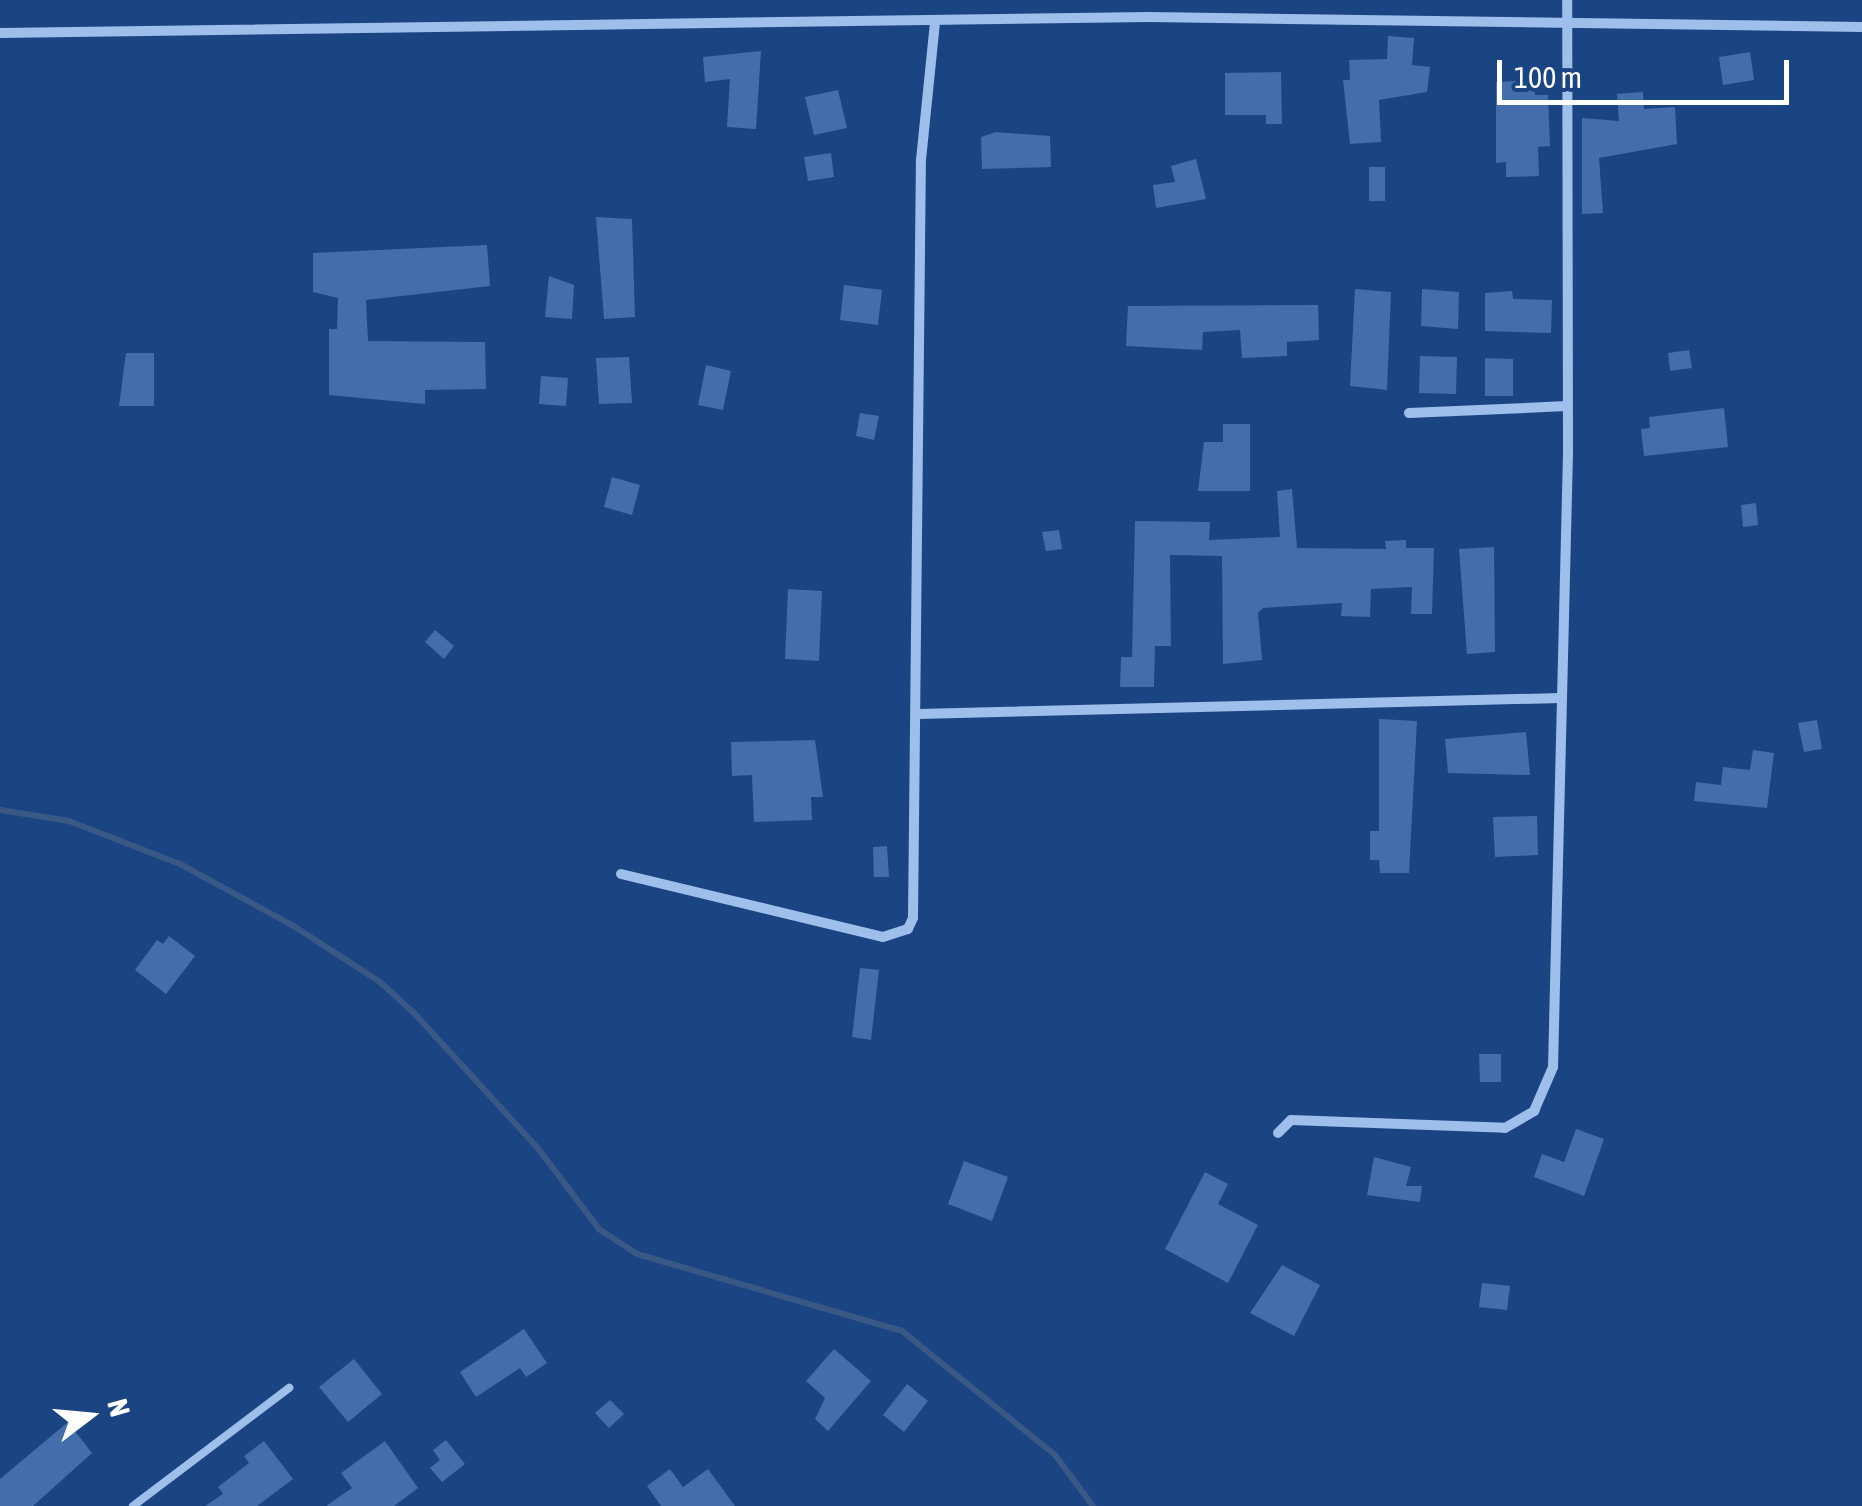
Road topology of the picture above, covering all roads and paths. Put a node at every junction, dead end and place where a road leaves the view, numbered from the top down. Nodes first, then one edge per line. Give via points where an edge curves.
1 (1566, 0) edge
2 (935, 21) junction
3 (1862, 27) edge
4 (1565, 28) junction
5 (0, 33) edge
6 (1567, 406) junction
7 (1409, 413) dead end
8 (1561, 698) junction
9 (918, 714) junction
10 (621, 874) dead end
11 (1278, 1133) dead end
12 (288, 1388) dead end
13 (133, 1506) edge

1 - 4 street
2 - 4 street via 1330,19
2 - 5 street
2 - 9 street via 922,160
3 - 4 street
4 - 6 street
6 - 7 street
6 - 8 street
8 - 9 street
8 - 11 street via 1554,1050 1534,1111 1506,1128 1291,1120
9 - 10 street via 908,929 883,937
12 - 13 lane

